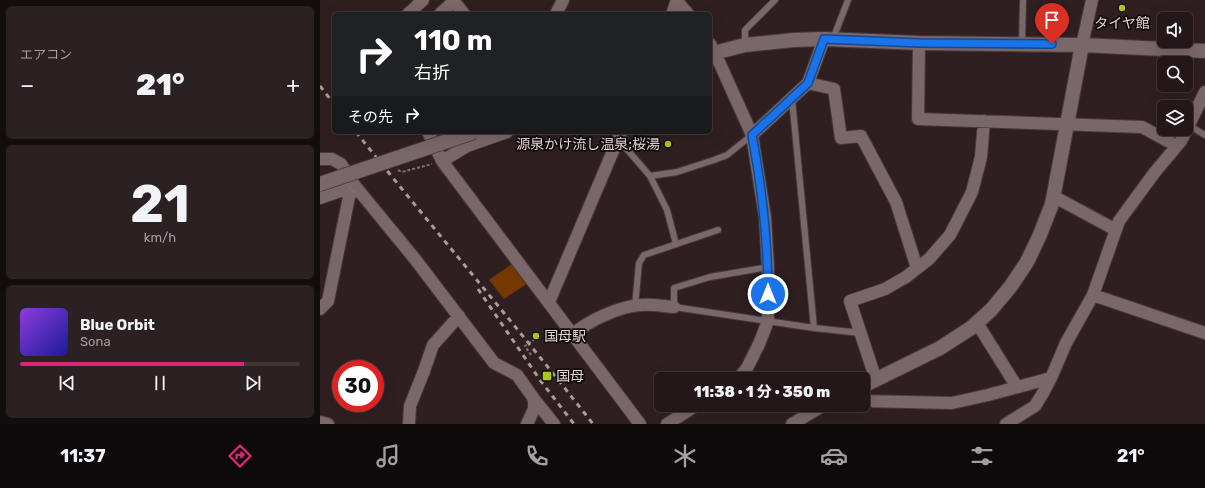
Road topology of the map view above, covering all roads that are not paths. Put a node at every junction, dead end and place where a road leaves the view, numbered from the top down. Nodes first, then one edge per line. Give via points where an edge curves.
1 (423, 0) edge
2 (563, 0) edge
3 (775, 0) edge
4 (848, 0) edge
5 (1023, 0) edge
6 (1092, 0) edge
7 (453, 1) edge
8 (677, 1) edge
9 (410, 12) edge
10 (442, 12) edge
11 (462, 12) edge
12 (557, 12) edge
13 (673, 12) edge
14 (686, 12) edge
15 (828, 39) junction
16 (920, 43) junction
17 (1022, 43) junction
18 (744, 45) junction
19 (1082, 45) junction
20 (712, 51) edge
21 (1205, 51) edge
22 (808, 83) junction
23 (1205, 92) edge
24 (792, 99) junction
25 (1193, 115) edge
26 (984, 121) junction
27 (1067, 125) junction
28 (1193, 128) edge
29 (429, 134) edge
30 (468, 134) edge
31 (501, 134) edge
32 (619, 135) edge
33 (752, 135) junction
34 (1205, 135) edge
35 (1183, 136) edge
36 (1177, 146) junction
37 (320, 159) edge
38 (442, 161) junction
39 (650, 176) junction
40 (320, 184) edge
41 (353, 189) junction
42 (1053, 196) junction
43 (320, 198) edge
44 (718, 230) dead end
45 (1116, 230) junction
46 (676, 244) junction
47 (768, 267) junction
48 (917, 268) junction
49 (1093, 295) junction
50 (549, 302) junction
51 (635, 306) junction
52 (674, 307) junction
53 (320, 309) edge
54 (459, 316) junction
55 (768, 321) junction
56 (977, 322) junction
57 (814, 328) junction
58 (861, 333) junction
59 (1205, 333) edge
60 (573, 334) junction
61 (744, 372) edge
62 (1051, 378) junction
63 (876, 380) junction
64 (870, 383) edge
65 (1017, 387) junction
66 (534, 399) junction
67 (870, 401) edge
68 (686, 412) edge
69 (812, 412) edge
70 (320, 422) edge
71 (328, 424) edge
72 (409, 424) edge
73 (528, 424) edge
74 (554, 424) edge
75 (640, 424) edge
76 (667, 424) edge
77 (792, 424) edge
78 (1006, 424) edge

1 - 9 street
2 - 12 street
3 - 18 lane via 746,30
4 - 15 lane
5 - 17 lane
6 - 19 street
7 - 10 street
7 - 11 street
8 - 13 street
8 - 14 street
15 - 16 street
15 - 18 street
15 - 22 street
16 - 17 street
16 - 26 street via 918,119
17 - 19 street
18 - 20 street
19 - 21 street
19 - 27 street
20 - 33 street
22 - 24 street
22 - 48 street via 834,89 841,138 861,136 896,202
23 - 25 street
24 - 33 street
24 - 57 lane
26 - 27 street
26 - 48 street via 981,157 972,192 950,235 929,259
27 - 36 street via 1142,127
27 - 42 street
28 - 34 lane
29 - 38 street
30 - 40 street, bridge
31 - 38 street via 467,146
32 - 39 lane
32 - 50 street
33 - 39 lane via 727,155 677,172
33 - 47 street via 765,217
35 - 36 street
36 - 45 street via 1119,221
37 - 41 street via 332,159 341,164
38 - 50 street
39 - 46 lane via 667,210
41 - 43 street
41 - 53 street via 349,197 328,300
41 - 54 street via 415,259
42 - 45 street
42 - 56 street via 1039,237 1027,262 991,310
44 - 46 lane
45 - 49 street
46 - 51 lane via 644,255 639,263
47 - 52 lane via 710,277 674,288
47 - 55 street
48 - 58 street via 885,289 850,301
49 - 59 street
49 - 62 street via 1066,343
50 - 60 street
51 - 52 street
51 - 60 street via 624,307
52 - 55 lane
54 - 66 street via 494,363 517,375
54 - 72 street via 433,345 410,406
55 - 57 lane
55 - 61 street
56 - 63 street via 940,348
56 - 65 street
57 - 58 lane
58 - 63 street
60 - 75 street
62 - 65 street
62 - 78 street via 1035,406
63 - 64 street
65 - 67 street via 952,403
66 - 73 street via 534,409
66 - 74 street
68 - 76 street
69 - 77 street
70 - 71 street

